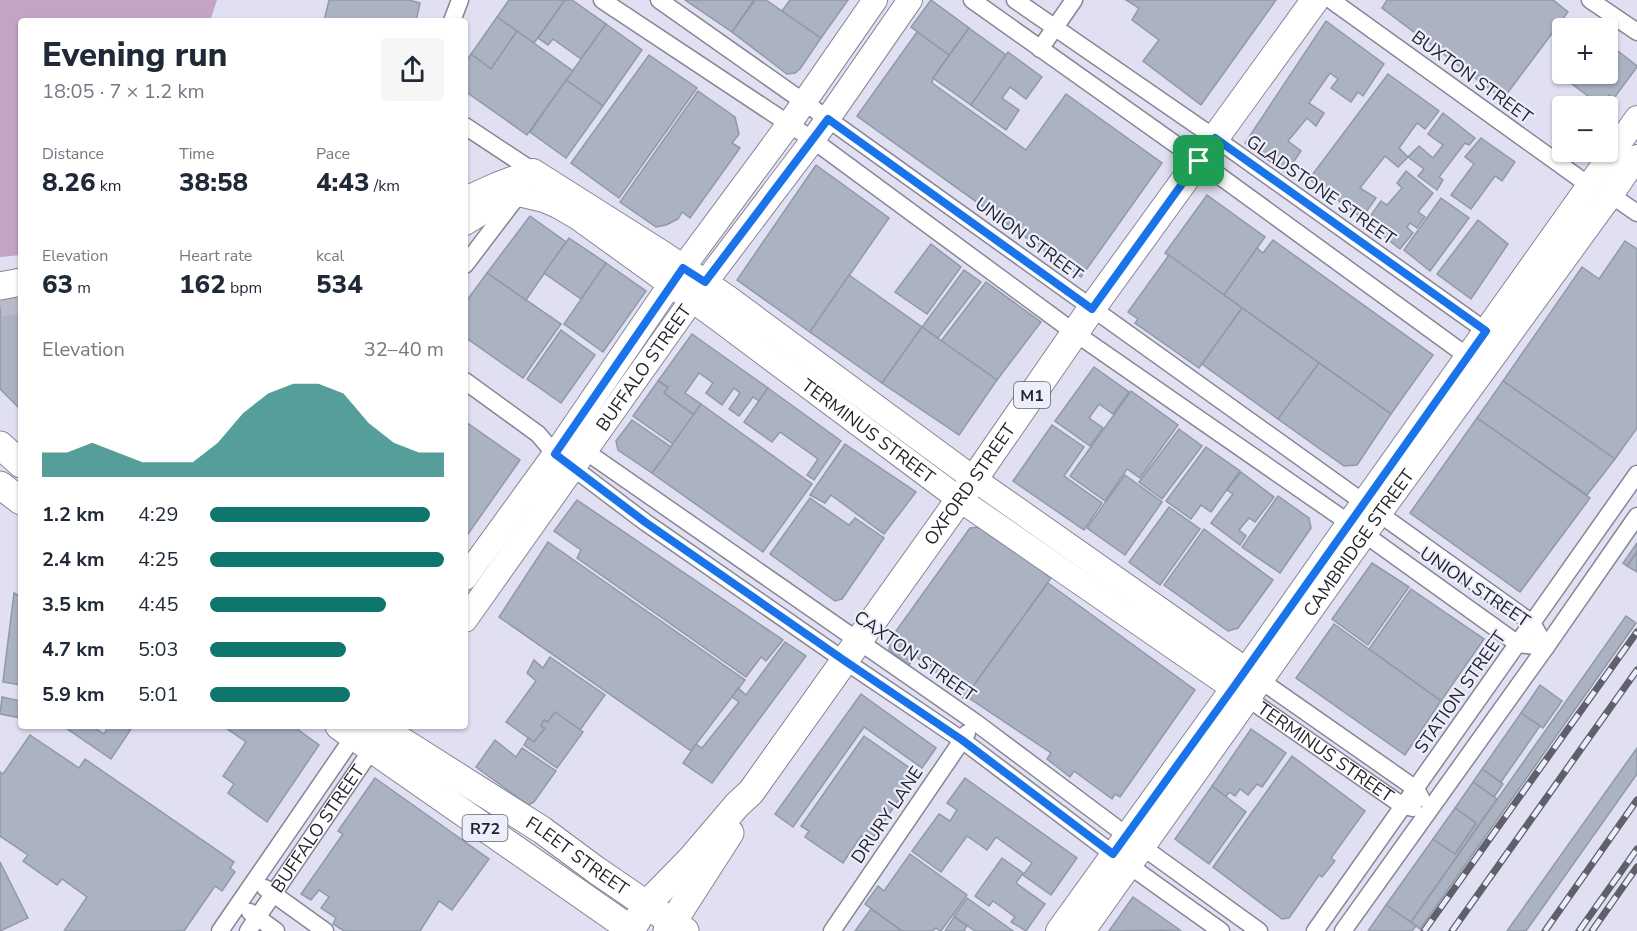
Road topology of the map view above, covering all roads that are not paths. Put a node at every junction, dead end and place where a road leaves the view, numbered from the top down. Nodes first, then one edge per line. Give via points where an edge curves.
1 (460, 0) edge
2 (602, 0) edge
3 (659, 0) edge
4 (875, 0) edge
5 (910, 0) edge
6 (972, 0) edge
7 (1015, 0) edge
8 (1074, 0) edge
9 (1315, 0) edge
10 (1330, 0) edge
11 (1590, 0) edge
12 (453, 18) edge
13 (1054, 28) junction
14 (1637, 32) edge
15 (1040, 49) junction
16 (803, 103) junction
17 (1637, 118) edge
18 (828, 119) junction
19 (789, 124) junction
20 (468, 128) edge
21 (1215, 138) junction
22 (813, 140) junction
23 (1637, 157) edge
24 (1199, 161) junction
25 (533, 171) junction
26 (1600, 191) junction
27 (519, 194) junction
28 (468, 198) edge
29 (1637, 213) edge
30 (468, 221) edge
31 (468, 261) edge
32 (677, 276) junction
33 (18, 283) edge
34 (0, 286) edge
35 (699, 291) junction
36 (1092, 309) junction
37 (1486, 331) junction
38 (1075, 333) junction
39 (1467, 356) junction
40 (468, 383) edge
41 (0, 445) edge
42 (560, 445) junction
43 (580, 460) junction
44 (18, 461) edge
45 (1637, 474) edge
46 (0, 485) edge
47 (967, 489) junction
48 (18, 499) edge
49 (1371, 509) junction
50 (1637, 516) edge
51 (1357, 529) junction
52 (468, 574) edge
53 (468, 616) edge
54 (1532, 623) junction
55 (1518, 644) junction
56 (1546, 647) junction
57 (852, 651) junction
58 (1247, 684) junction
59 (1472, 708) junction
60 (975, 722) junction
61 (1492, 722) junction
62 (368, 731) edge
63 (962, 740) junction
64 (1416, 789) junction
65 (751, 792) junction
66 (1403, 806) junction
67 (1428, 812) junction
68 (1128, 851) junction
69 (255, 880) junction
70 (273, 894) junction
71 (238, 904) junction
72 (647, 904) junction
73 (253, 924) edge
74 (675, 928) edge
75 (220, 931) edge
76 (276, 931) edge
77 (325, 931) edge
78 (632, 931) edge
79 (832, 931) edge
80 (1058, 931) edge
81 (1083, 931) edge
82 (1221, 931) edge
83 (1259, 931) edge
84 (1315, 931) edge
85 (1343, 931) edge

1 - 12 street
2 - 19 street, UNION STREET
3 - 16 street, UNION STREET
4 - 16 street, BUFFALO STREET
5 - 18 street, BUFFALO STREET
6 - 15 street
7 - 13 street, GLADSTONE STREET
8 - 13 street
9 - 21 main road, OXFORD STREET / M1
10 - 26 street, BUXTON STREET
11 - 14 street
13 - 15 street
13 - 21 street, GLADSTONE STREET
15 - 24 street
16 - 18 street, UNION STREET
16 - 19 street, BUFFALO STREET
17 - 26 street, CAMBRIDGE STREET
18 - 22 street, BUFFALO STREET
18 - 36 street, UNION STREET
19 - 22 street, UNION STREET
19 - 32 street, BUFFALO STREET
20 - 25 street, TERMINUS STREET
21 - 24 main road, OXFORD STREET / M1
21 - 37 street, GLADSTONE STREET
22 - 35 street, BUFFALO STREET
22 - 38 street, UNION STREET
23 - 26 street, CAMBRIDGE STREET
24 - 36 main road, OXFORD STREET / M1
24 - 39 street
25 - 27 street
25 - 28 street
25 - 32 street, TERMINUS STREET via 664,254
26 - 29 street, BUXTON STREET
26 - 37 street, CAMBRIDGE STREET
26 - 49 street, CAMBRIDGE STREET
27 - 30 street
27 - 31 street
27 - 32 street, TERMINUS STREET via 558,206
32 - 35 street, TERMINUS STREET
32 - 42 street, BUFFALO STREET
33 - 34 main road
35 - 43 street, BUFFALO STREET
35 - 47 street, TERMINUS STREET
36 - 38 main road, OXFORD STREET / M1
36 - 49 street, UNION STREET
37 - 39 street, CAMBRIDGE STREET
38 - 47 main road, OXFORD STREET / M1
38 - 51 street, UNION STREET
39 - 49 street, CAMBRIDGE STREET
40 - 42 street, CAXTON STREET via 538,434
41 - 44 main road
42 - 43 street, CAXTON STREET
42 - 52 street, BUFFALO STREET
43 - 53 street, BUFFALO STREET
43 - 57 street, CAXTON STREET
43 - 57 street, CAXTON STREET via 645,522
45 - 54 street, STATION STREET
46 - 48 main road
47 - 57 main road, OXFORD STREET / M1
47 - 58 street, TERMINUS STREET
49 - 51 street, CAMBRIDGE STREET
49 - 54 street, UNION STREET
50 - 56 street
51 - 55 street, UNION STREET
51 - 58 street, CAMBRIDGE STREET
54 - 55 street, STATION STREET
54 - 56 street, UNION STREET
55 - 56 street, UNION STREET
55 - 59 street, STATION STREET
56 - 61 street
57 - 60 street, CAXTON STREET
57 - 63 street, CAXTON STREET
57 - 65 main road, OXFORD STREET / M1
58 - 64 street, TERMINUS STREET
58 - 66 street, TERMINUS STREET
58 - 68 street, CAMBRIDGE STREET
59 - 61 street
59 - 64 street, STATION STREET
60 - 63 street, DRURY LANE
60 - 68 street, CAXTON STREET
61 - 67 street
62 - 69 street, BUFFALO STREET
62 - 70 street, BUFFALO STREET
62 - 72 main road, FLEET STREET / R72 via 542,830
62 - 78 main road, FLEET STREET / R72
63 - 68 street, CAXTON STREET
63 - 79 street, DRURY LANE
64 - 66 street, STATION STREET
64 - 67 street, TERMINUS STREET
65 - 72 main road, OXFORD STREET
65 - 74 main road, OXFORD STREET
66 - 67 street, TERMINUS STREET
66 - 84 street, STATION STREET
67 - 85 street
68 - 80 street, CAMBRIDGE STREET
68 - 81 street, CAMBRIDGE STREET
68 - 82 street, CAXTON STREET
68 - 83 street, CAXTON STREET
69 - 70 street
69 - 71 street, BUFFALO STREET
70 - 73 street, BUFFALO STREET
70 - 77 street
71 - 73 street
71 - 75 street, BUFFALO STREET
72 - 74 main road, FLEET STREET / R72
72 - 78 main road, OXFORD STREET
73 - 76 street

